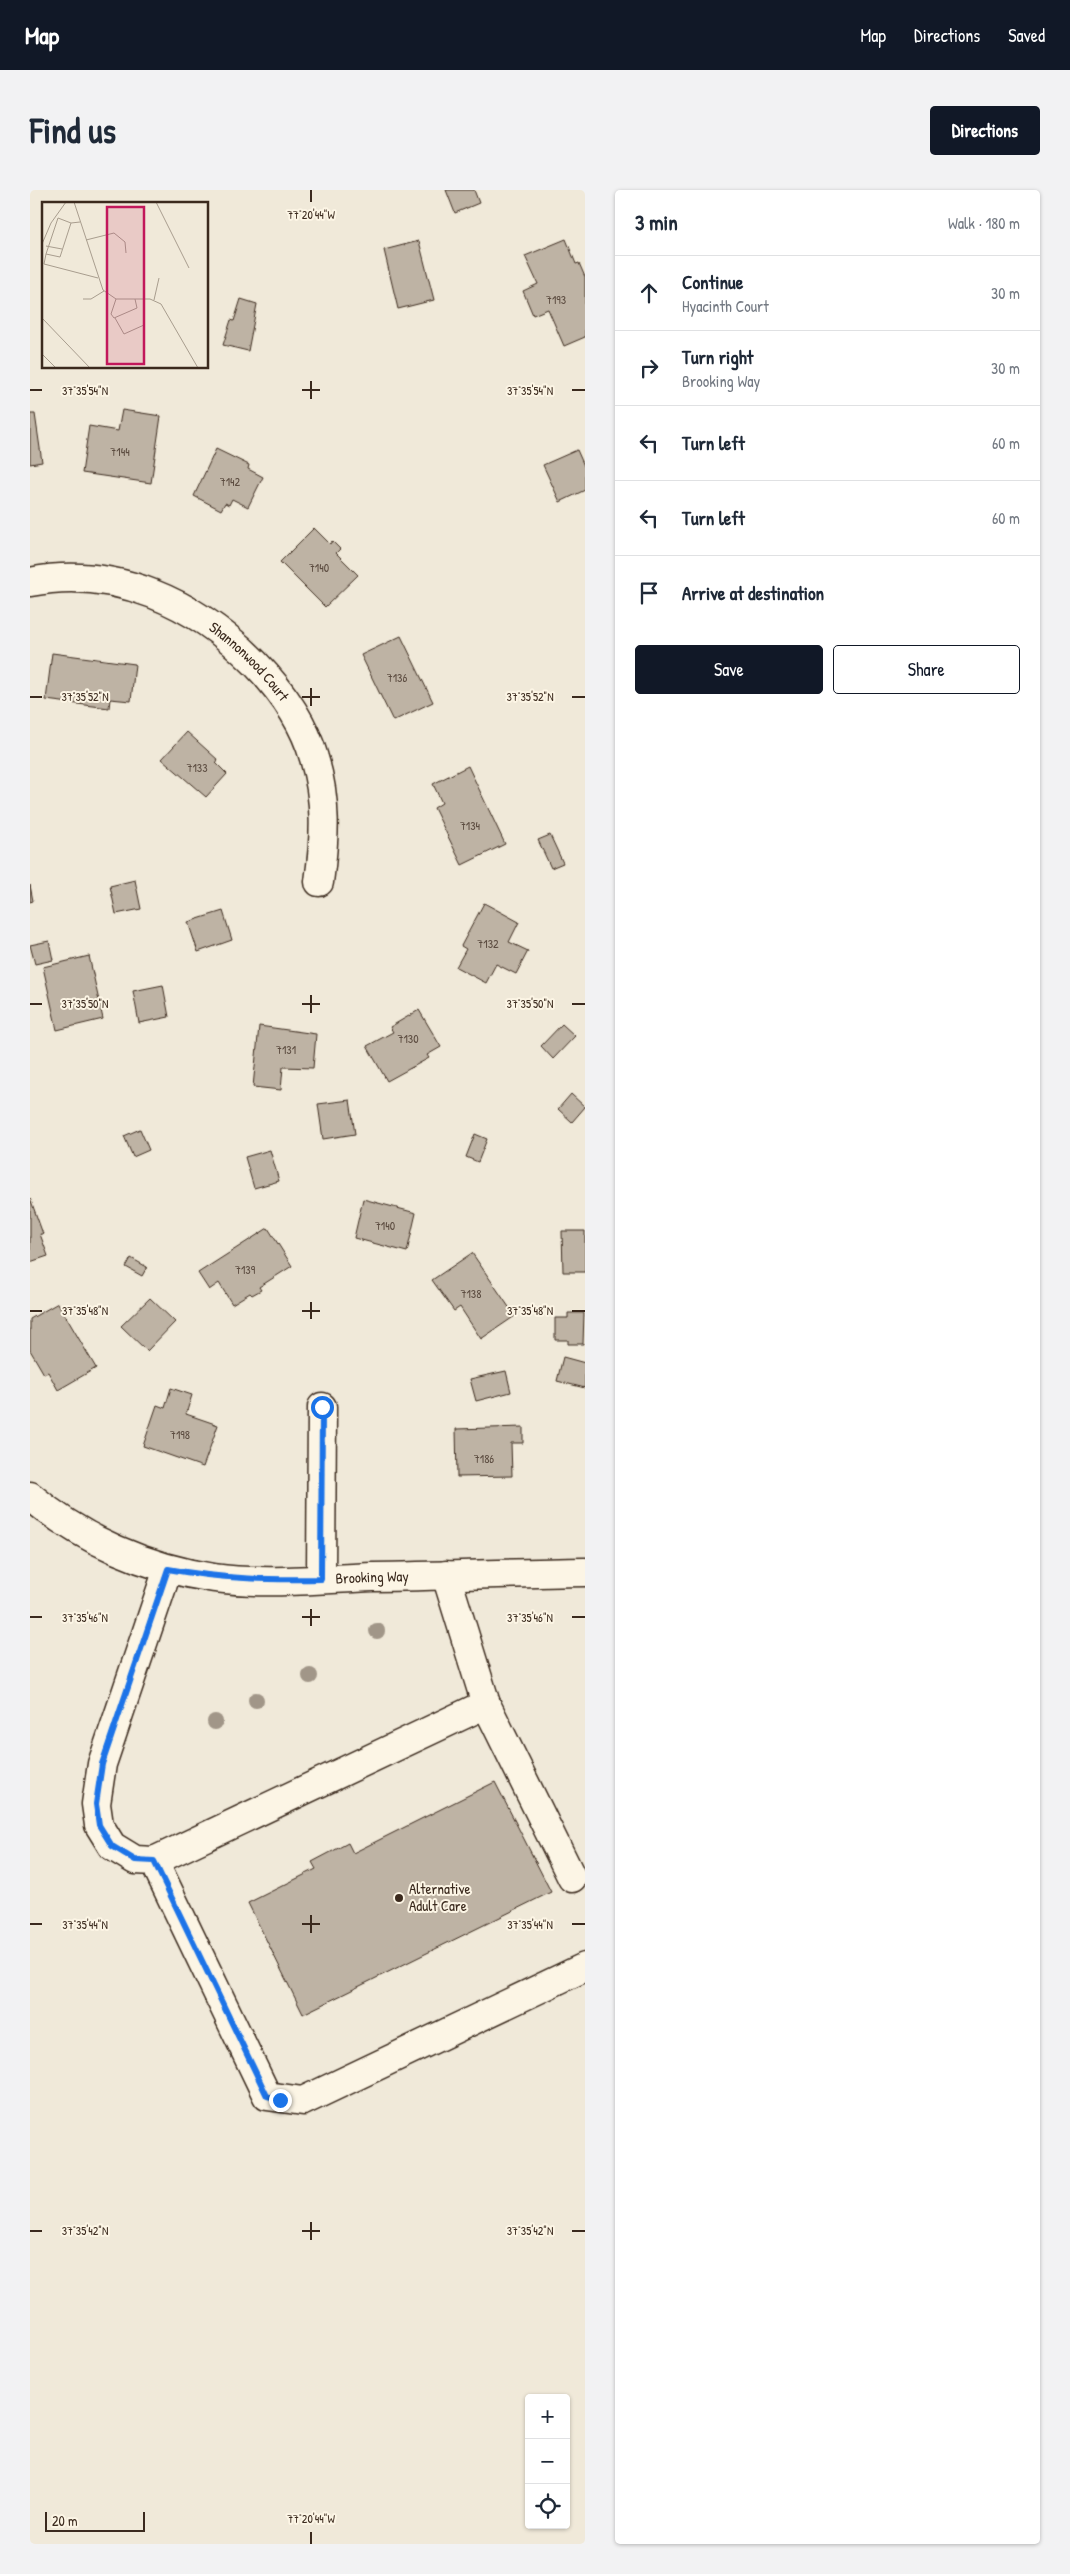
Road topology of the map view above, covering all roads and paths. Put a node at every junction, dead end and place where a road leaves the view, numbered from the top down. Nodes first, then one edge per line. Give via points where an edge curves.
1 (30, 582) edge
2 (319, 882) dead end
3 (322, 1407) dead end
4 (30, 1496) edge
5 (168, 1569) junction
6 (585, 1572) edge
7 (446, 1576) junction
8 (321, 1579) junction
9 (486, 1704) junction
10 (154, 1861) junction
11 (572, 1878) dead end
12 (585, 1967) edge

1 - 2 street, Shannonwood Court via 85,578 127,584 167,599 205,619 274,682 297,718 318,774 325,840
3 - 8 street
4 - 5 street, Brooking Way via 93,1540
5 - 8 street, Brooking Way via 215,1578
5 - 10 street via 102,1764 96,1804 99,1825 112,1846 135,1860
6 - 7 street, Brooking Way
7 - 8 street, Brooking Way
7 - 9 street
9 - 10 street
9 - 11 street
10 - 12 street via 267,2096 280,2100 304,2101

